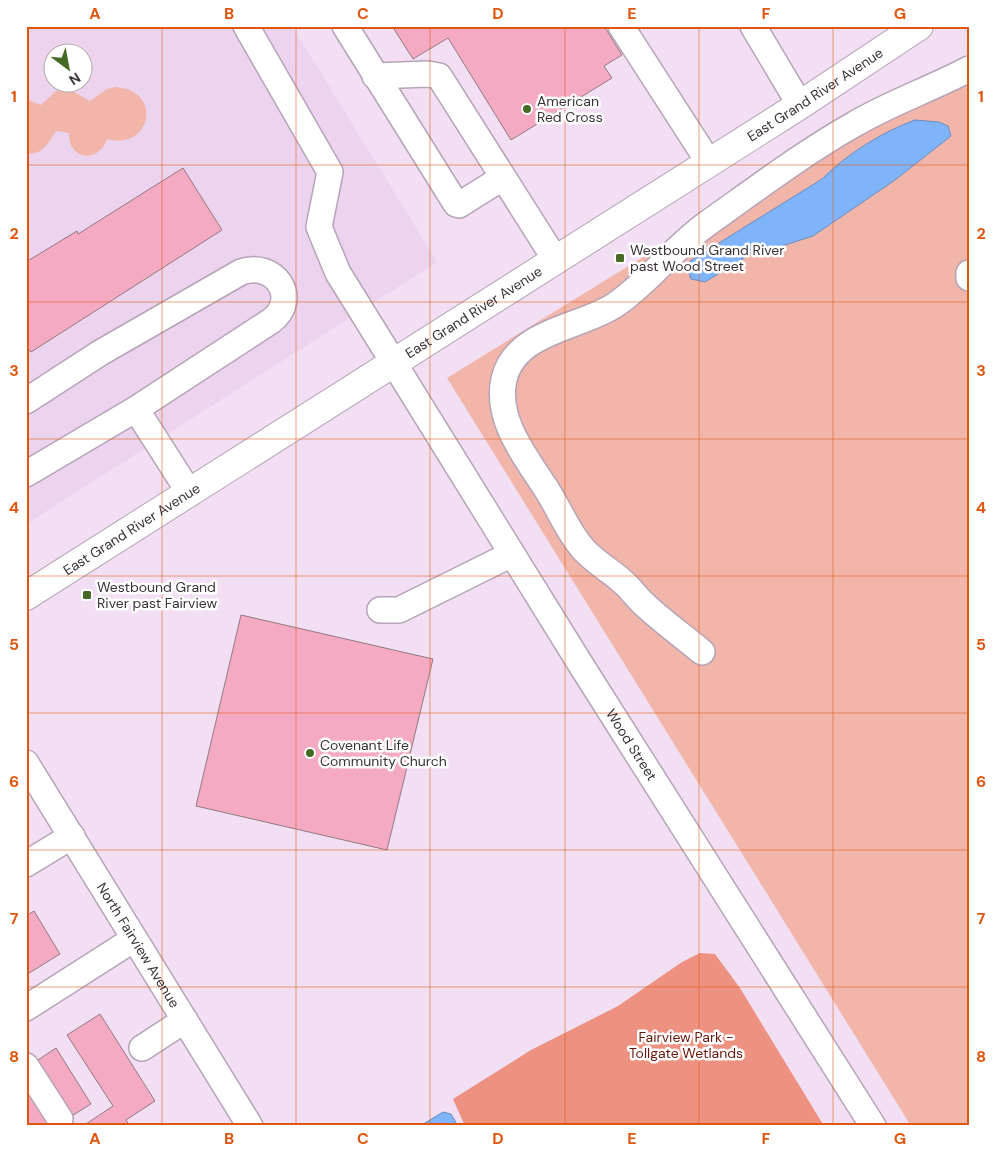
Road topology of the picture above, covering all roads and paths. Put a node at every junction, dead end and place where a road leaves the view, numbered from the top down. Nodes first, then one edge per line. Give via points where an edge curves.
1 (246, 26) edge
2 (345, 26) edge
3 (622, 26) edge
4 (753, 26) edge
5 (920, 26) edge
6 (969, 69) edge
7 (375, 76) junction
8 (800, 105) junction
9 (708, 161) junction
10 (502, 178) junction
11 (555, 258) junction
12 (969, 273) edge
13 (969, 278) edge
14 (394, 362) junction
15 (26, 402) edge
16 (136, 409) junction
17 (26, 474) edge
18 (189, 492) junction
19 (512, 554) junction
20 (26, 596) edge
21 (380, 610) dead end
22 (702, 652) dead end
23 (26, 764) edge
24 (72, 836) junction
25 (26, 864) edge
26 (134, 939) junction
27 (26, 1008) edge
28 (185, 1020) junction
29 (142, 1048) dead end
30 (26, 1066) edge
31 (60, 1119) dead end
32 (244, 1123) edge
33 (873, 1126) edge

1 - 14 street, Wood Street via 330,172 319,227 338,273
2 - 7 street
3 - 9 street
4 - 8 street
5 - 8 main road, East Grand River Avenue
6 - 22 street via 854,124 793,162 688,238 632,293 600,314 524,348 504,378 504,410 510,427 521,452 574,538 588,554
7 - 10 street via 439,76
7 - 10 street via 456,204
8 - 9 main road, East Grand River Avenue
9 - 11 main road, East Grand River Avenue
10 - 11 street
11 - 14 main road, East Grand River Avenue
12 - 13 street
14 - 18 main road, East Grand River Avenue
14 - 19 street, Wood Street
15 - 16 street via 100,354 241,272 256,268 273,276 284,296 278,316
16 - 17 street
16 - 18 street
18 - 20 main road, East Grand River Avenue
19 - 21 street via 400,610
19 - 33 street, Wood Street
23 - 24 street, North Fairview Avenue
24 - 25 street
24 - 26 street, North Fairview Avenue
26 - 27 street
26 - 28 street, North Fairview Avenue
28 - 29 street
28 - 32 street, North Fairview Avenue
30 - 31 street

